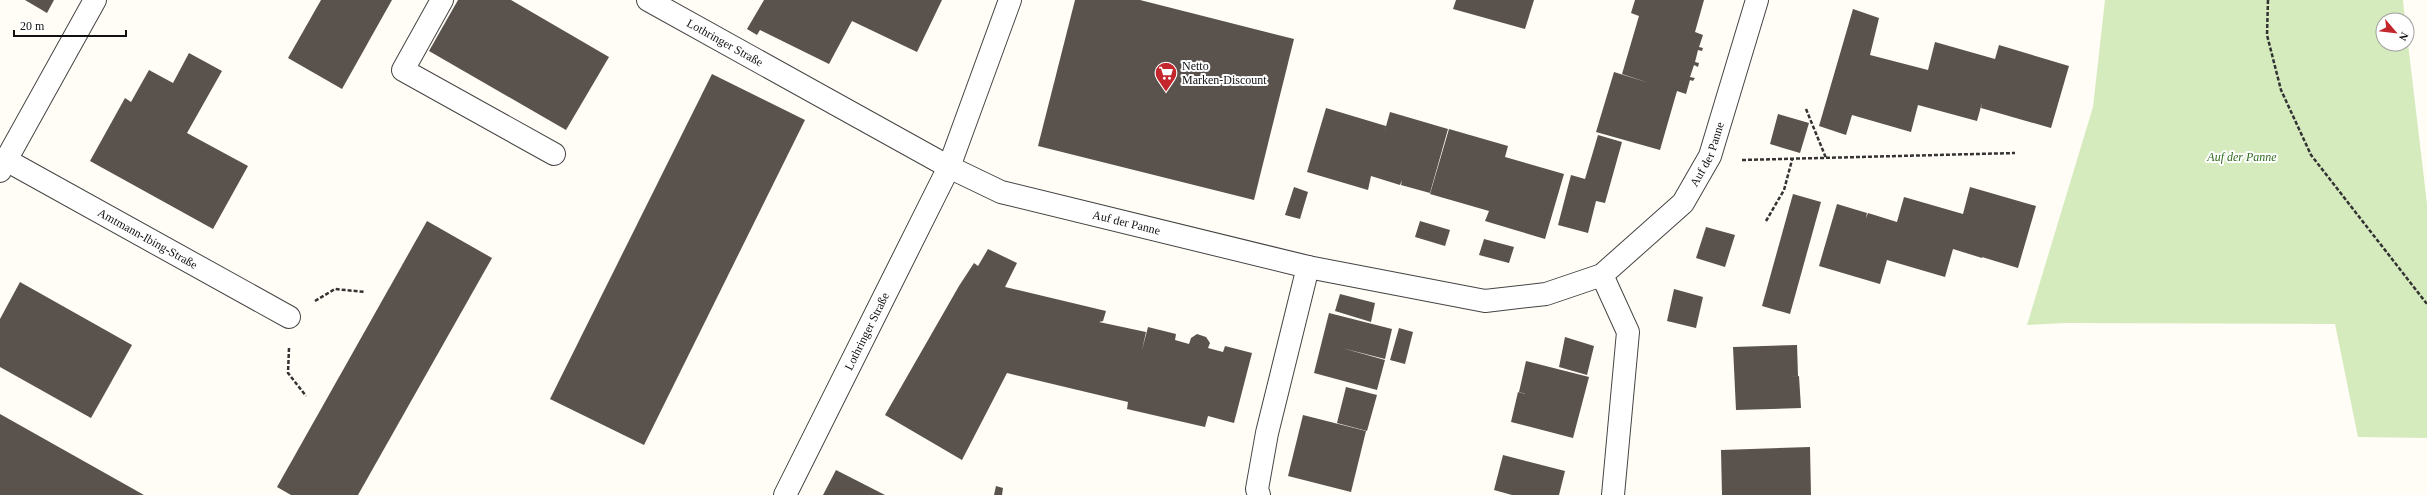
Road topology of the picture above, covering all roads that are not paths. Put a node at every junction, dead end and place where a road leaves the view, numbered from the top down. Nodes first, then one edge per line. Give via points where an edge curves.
1 (95, 0) edge
2 (442, 0) edge
3 (648, 0) edge
4 (1010, 0) edge
5 (1757, 0) edge
6 (554, 154) dead end
7 (3, 165) edge
8 (949, 167) junction
9 (1308, 267) junction
10 (1602, 274) junction
11 (289, 317) dead end
12 (785, 495) edge
13 (1259, 495) edge
14 (1613, 495) edge

1 - 7 street, Amtmann-Ibing-Straße
2 - 6 street via 403,70
3 - 8 street, Lothringer Straße
4 - 8 street, Lothringer Straße
5 - 10 street, Auf der Panne via 1710,156 1683,203
7 - 11 street, Amtmann-Ibing-Straße
8 - 9 street, Auf der Panne via 1001,192
8 - 12 street, Lothringer Straße
9 - 10 street, Auf der Panne via 1486,301 1546,294
9 - 13 street via 1267,433 1257,489
10 - 14 street via 1628,332

